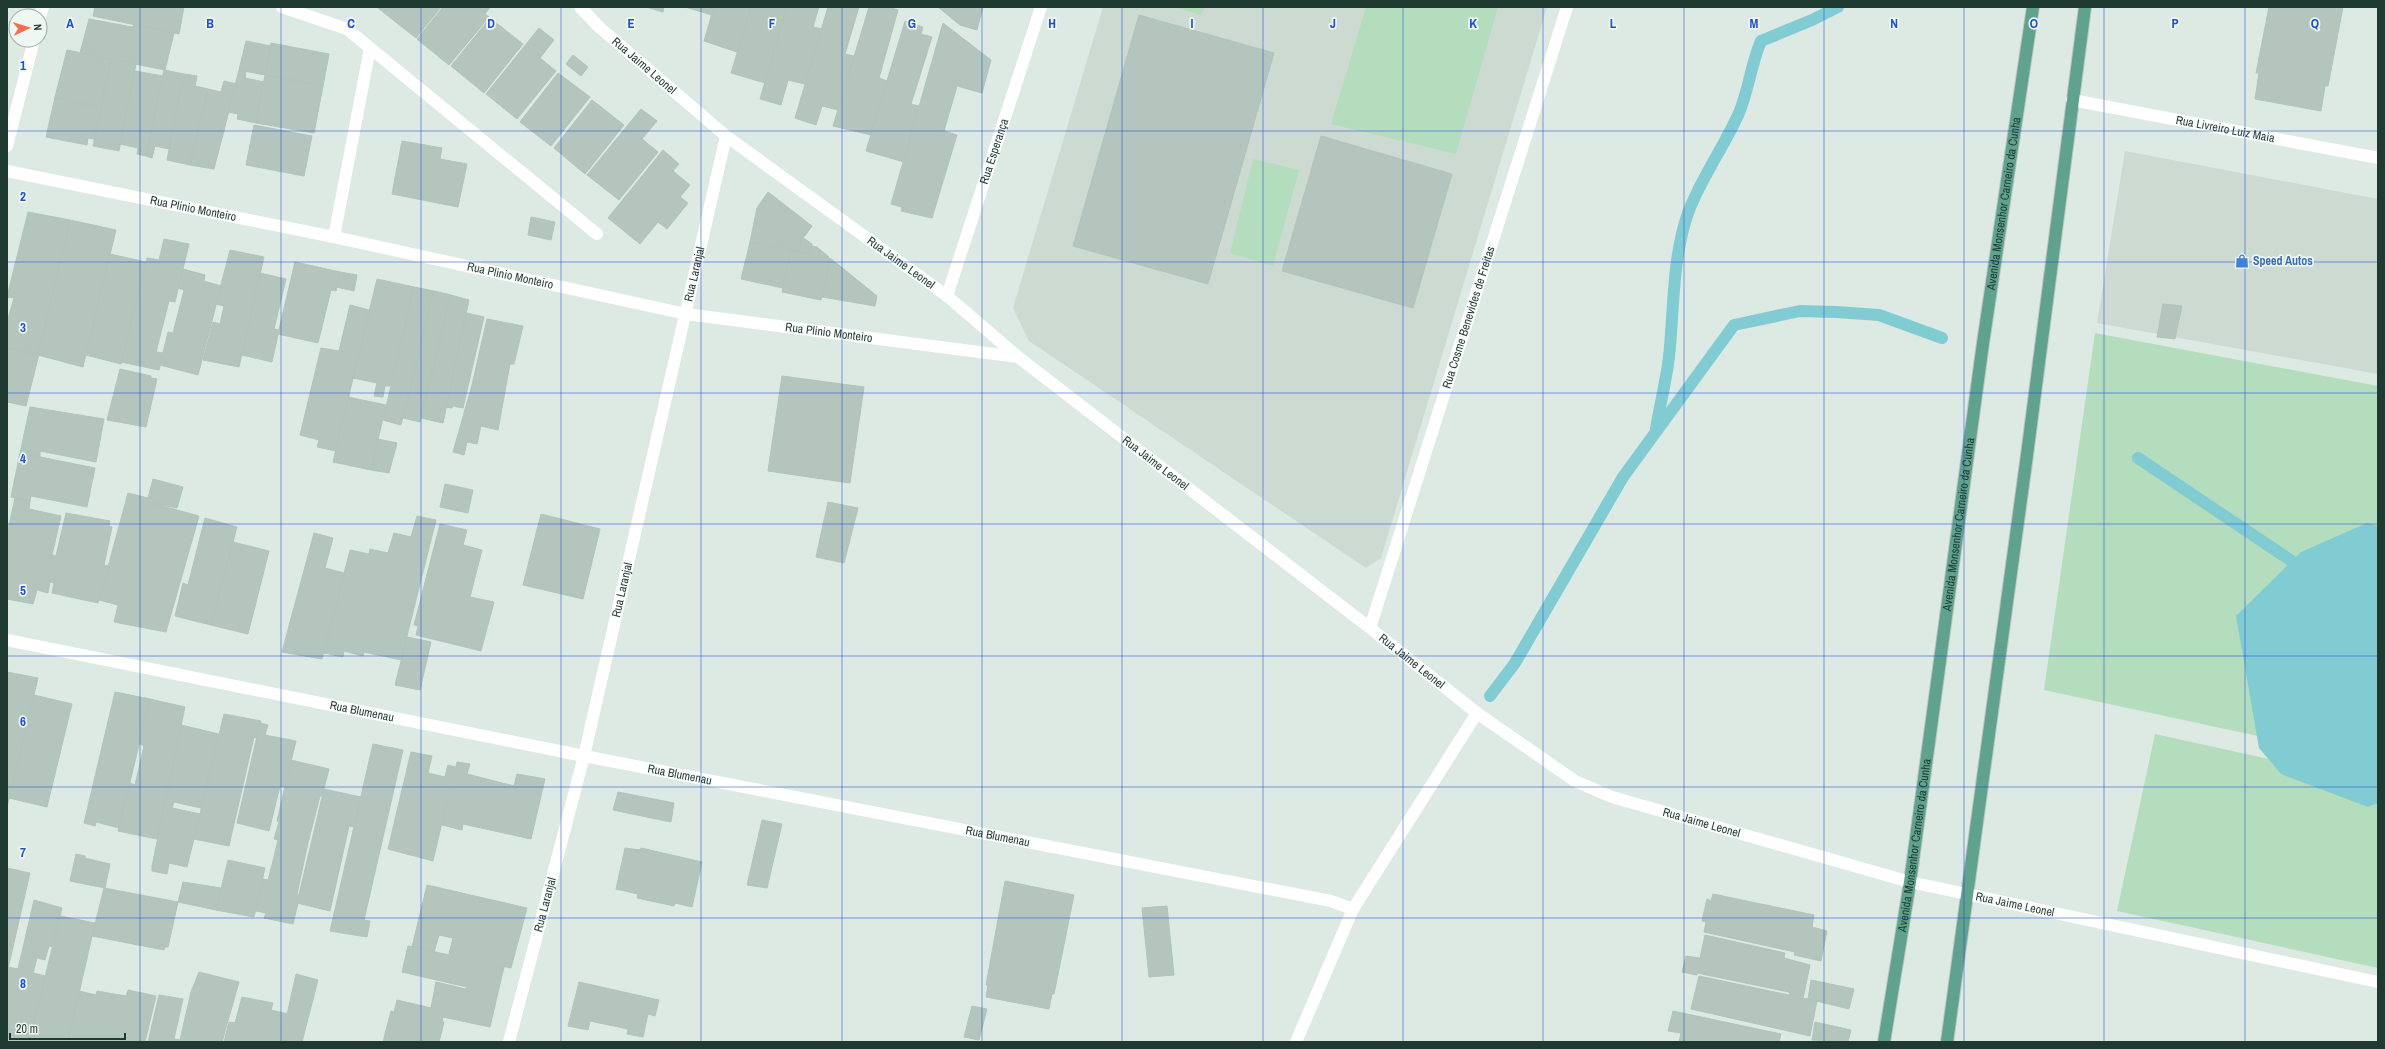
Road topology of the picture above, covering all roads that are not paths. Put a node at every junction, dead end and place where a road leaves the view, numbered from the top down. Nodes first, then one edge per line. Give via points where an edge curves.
1 (282, 7) edge
2 (580, 7) edge
3 (1041, 7) edge
4 (1567, 7) edge
5 (2033, 7) edge
6 (2085, 7) edge
7 (32, 48) edge
8 (370, 48) junction
9 (2072, 100) junction
10 (726, 136) junction
11 (7, 146) edge
12 (2378, 158) edge
13 (7, 171) edge
14 (597, 234) dead end
15 (334, 237) junction
16 (946, 296) junction
17 (686, 314) junction
18 (1018, 357) junction
19 (1370, 628) junction
20 (7, 640) edge
21 (1477, 714) junction
22 (584, 756) junction
23 (1910, 882) junction
24 (1968, 896) junction
25 (1353, 908) junction
26 (2378, 982) edge
27 (509, 1042) edge
28 (1296, 1042) edge
29 (1884, 1042) edge
30 (1947, 1042) edge

1 - 8 street via 347,29
2 - 10 street, Rua Jaime Leonel
3 - 16 street, Rua Esperança
4 - 19 street, Rua Cosme Benevides de Freitas
5 - 23 main road, Avenida Monsenhor Carneiro da Cunha via 1983,343
6 - 9 main road
7 - 11 street
8 - 14 street
8 - 15 street
9 - 12 street, Rua Livreiro Luiz Maia
9 - 24 main road via 2028,455
10 - 16 street, Rua Jaime Leonel
10 - 17 street, Rua Laranjal
13 - 15 street, Rua Plinio Monteiro
15 - 17 street, Rua Plinio Monteiro
16 - 18 street, Rua Jaime Leonel
17 - 18 street, Rua Plinio Monteiro
17 - 22 street, Rua Laranjal
18 - 19 street, Rua Jaime Leonel
19 - 21 street, Rua Jaime Leonel
20 - 22 street, Rua Blumenau
21 - 23 street, Rua Jaime Leonel via 1576,781 1612,797
21 - 25 street
22 - 25 street, Rua Blumenau via 1323,900
22 - 27 street, Rua Laranjal
23 - 24 street, Rua Jaime Leonel
23 - 29 main road, Avenida Monsenhor Carneiro da Cunha
24 - 26 street, Rua Jaime Leonel
24 - 30 main road
25 - 28 street

